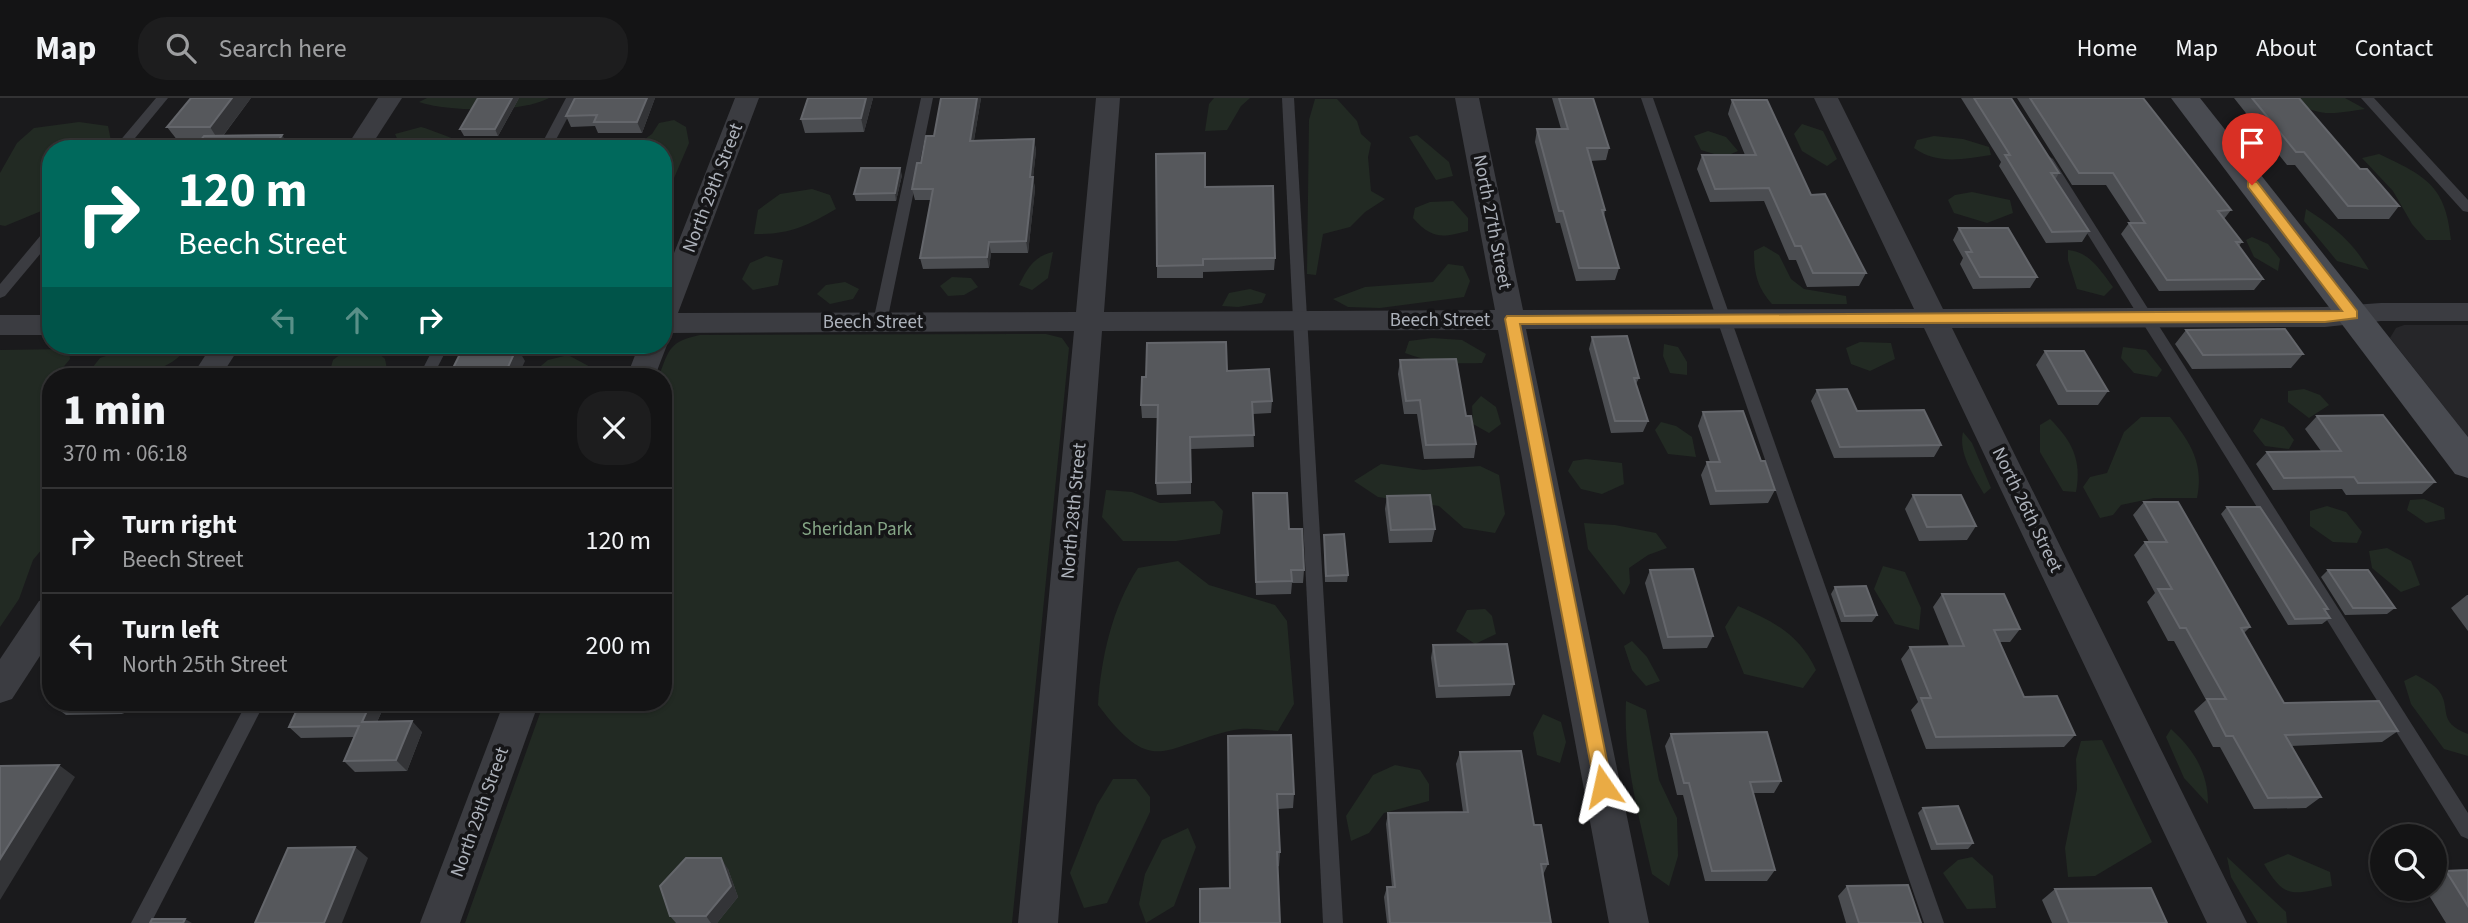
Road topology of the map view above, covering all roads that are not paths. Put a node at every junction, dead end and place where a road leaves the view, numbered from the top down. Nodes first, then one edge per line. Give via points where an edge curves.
1 (162, 98) edge
2 (390, 98) edge
3 (572, 98) edge
4 (747, 98) edge
5 (927, 98) edge
6 (1108, 98) edge
7 (1288, 98) edge
8 (1468, 98) edge
9 (1647, 98) edge
10 (1826, 98) edge
11 (2185, 98) edge
12 (2367, 98) edge
13 (127, 140) edge
14 (362, 140) edge
15 (550, 140) edge
16 (2038, 144) edge
17 (2468, 208) edge
18 (42, 243) edge
19 (0, 293) edge
20 (672, 294) edge
21 (2468, 312) edge
22 (2353, 314) junction
23 (1934, 318) junction
24 (2148, 318) junction
25 (1512, 319) junction
26 (1722, 319) junction
27 (1299, 320) junction
28 (1090, 321) junction
29 (880, 322) junction
30 (672, 323) edge
31 (42, 325) edge
32 (0, 326) edge
33 (2468, 464) edge
34 (42, 625) edge
35 (0, 688) edge
36 (251, 711) edge
37 (518, 711) edge
38 (2468, 830) edge
39 (141, 923) edge
40 (440, 923) edge
41 (1038, 923) edge
42 (1333, 923) edge
43 (1629, 923) edge
44 (1934, 923) edge
45 (2227, 923) edge

1 - 13 lane
2 - 14 street
3 - 15 lane
4 - 20 street, North 29th Street
5 - 29 lane
6 - 28 street, North 28th Street
7 - 27 lane
8 - 25 street, North 27th Street
9 - 26 lane
10 - 23 street, North 26th Street
11 - 22 street
12 - 17 lane
16 - 24 lane
18 - 19 lane
21 - 22 street, Beech Street
22 - 24 street, Beech Street
22 - 33 street
23 - 24 street, Beech Street
23 - 26 street, Beech Street
23 - 45 street, North 26th Street
24 - 38 lane
25 - 26 street, Beech Street
25 - 27 street, Beech Street
25 - 43 street, North 27th Street
26 - 44 lane
27 - 28 street, Beech Street
27 - 42 lane
28 - 29 street, Beech Street
28 - 41 street, North 28th Street
29 - 30 street, Beech Street
31 - 32 street
34 - 35 street
36 - 39 lane
37 - 40 street, North 29th Street

